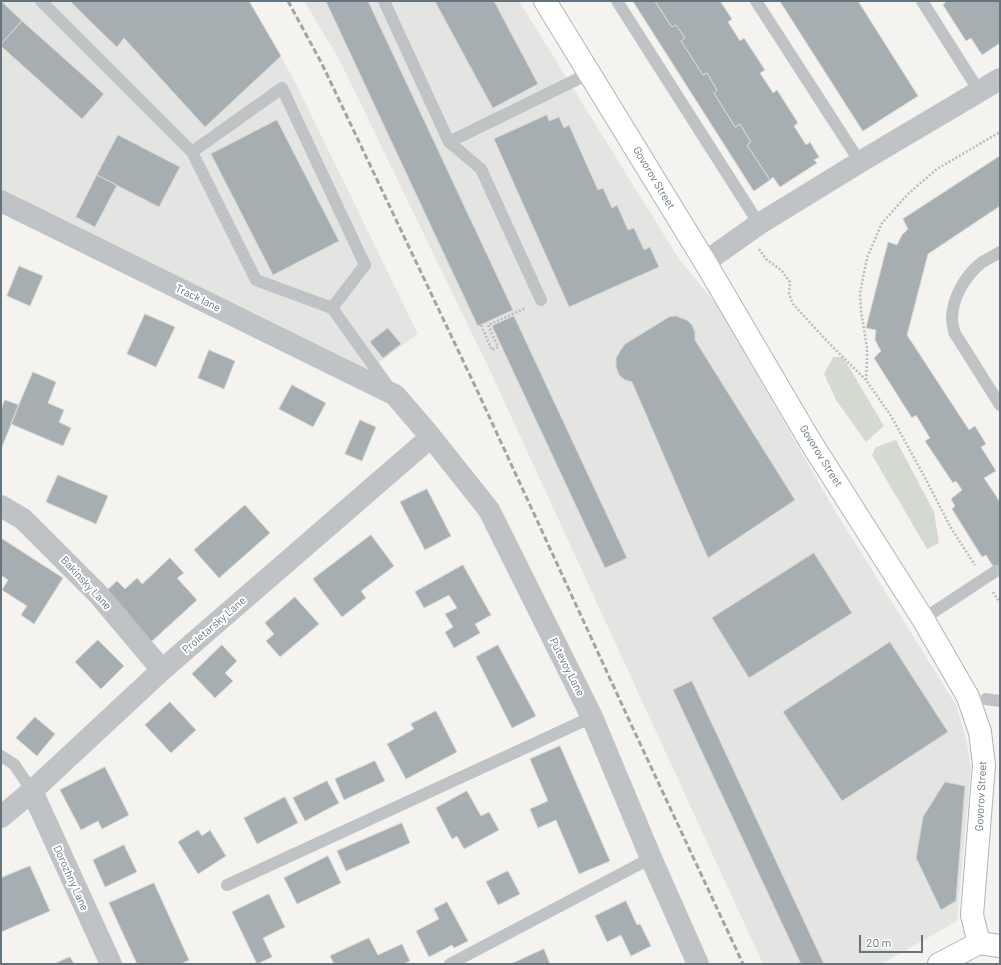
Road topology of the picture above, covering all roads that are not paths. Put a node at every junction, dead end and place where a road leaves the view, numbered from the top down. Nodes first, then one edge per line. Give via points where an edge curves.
1 (41, 1) edge
2 (384, 1) edge
3 (545, 1) edge
4 (617, 1) edge
5 (756, 1) edge
6 (922, 1) edge
7 (590, 73) junction
8 (1000, 79) edge
9 (980, 92) junction
10 (449, 142) junction
11 (192, 152) junction
12 (860, 162) junction
13 (1, 201) edge
14 (753, 228) junction
15 (1000, 252) edge
16 (705, 262) junction
17 (541, 300) road end
18 (332, 308) junction
19 (394, 395) junction
20 (1000, 404) edge
21 (431, 437) junction
22 (1, 506) edge
23 (996, 571) dead end
24 (923, 619) junction
25 (162, 670) junction
26 (986, 699) dead end
27 (1000, 701) edge
28 (592, 717) junction
29 (1, 756) edge
30 (32, 791) junction
31 (1, 817) edge
32 (651, 858) junction
33 (226, 884) dead end
34 (990, 944) edge
35 (110, 964) edge
36 (450, 964) edge
37 (698, 964) edge
38 (939, 964) edge

1 - 11 lane
2 - 10 lane
3 - 7 street, Govorov Street
4 - 14 lane
5 - 12 lane
6 - 9 lane
7 - 10 lane
7 - 16 street, Govorov Street
8 - 9 street
9 - 12 street
10 - 17 lane via 481,169
11 - 18 lane via 256,280
11 - 18 lane via 282,88 365,265
12 - 14 street
13 - 19 street, Track lane
14 - 16 street
15 - 20 lane via 982,263 967,278 958,293 952,320 954,332
16 - 24 street, Govorov Street via 810,441
18 - 19 lane
19 - 21 street, Putevoy Lane
21 - 25 street, Proletarsky Lane
21 - 28 street, Putevoy Lane via 489,510
22 - 25 street, Bakinsky Lane via 23,519 98,594
23 - 24 lane
24 - 34 street, Govorov Street via 968,697 980,732 984,765 972,915
25 - 30 street, Proletarsky Lane
26 - 27 lane
28 - 32 street, Putevoy Lane
28 - 33 lane
29 - 30 lane via 14,764
30 - 31 street, Proletarsky Lane
30 - 35 street, Dorozhny Lane
32 - 36 lane
32 - 37 street, Putevoy Lane
34 - 38 street

